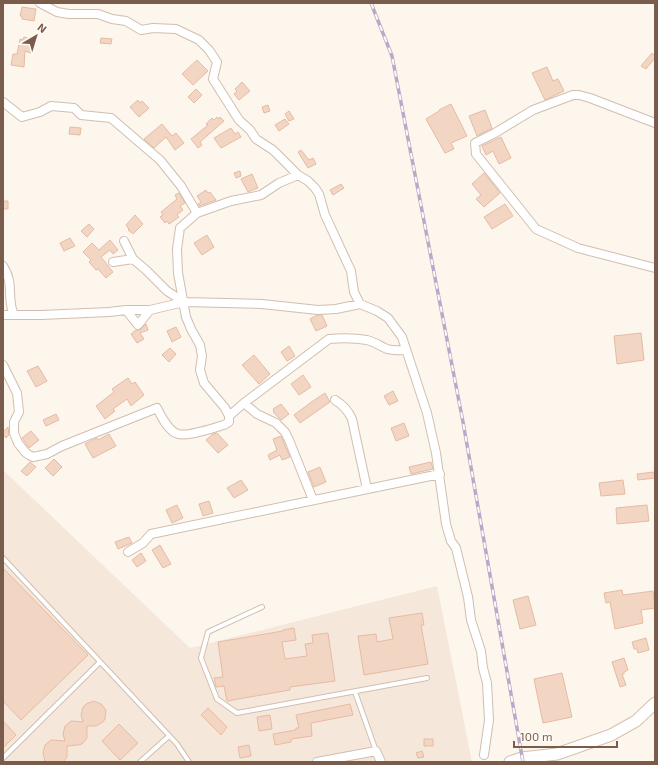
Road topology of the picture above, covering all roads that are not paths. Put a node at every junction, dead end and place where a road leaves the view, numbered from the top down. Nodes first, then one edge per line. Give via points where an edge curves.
1 (40, 3) edge
2 (3, 102) edge
3 (655, 123) edge
4 (298, 175) junction
5 (196, 212) junction
6 (124, 241) dead end
7 (133, 259) junction
8 (112, 262) dead end
9 (3, 266) edge
10 (655, 268) edge
11 (184, 302) junction
12 (360, 304) junction
13 (126, 310) junction
14 (150, 310) junction
15 (3, 315) edge
16 (14, 315) junction
17 (406, 350) junction
18 (3, 365) edge
19 (335, 400) dead end
20 (244, 403) junction
21 (229, 416) junction
22 (440, 474) junction
23 (367, 489) junction
24 (313, 500) junction
25 (128, 552) dead end
26 (3, 558) edge
27 (262, 607) dead end
28 (100, 662) junction
29 (428, 678) dead end
30 (355, 692) junction
31 (655, 703) edge
32 (169, 736) junction
33 (376, 751) junction
34 (484, 756) dead end
35 (3, 758) edge
36 (140, 762) edge
37 (189, 762) edge
38 (317, 762) edge
39 (381, 762) edge
40 (510, 762) edge

1 - 4 street via 57,12 98,14 126,21 141,30 176,29 199,40 217,62 213,79 239,120 256,139 274,150
2 - 5 street via 22,117 51,106 74,108 81,115 111,118 160,160 181,186
3 - 10 street via 590,98 574,95 533,110 475,143 476,154 536,229 578,248
4 - 5 street via 261,195
4 - 12 street via 308,181 319,194 325,215 351,271 354,292
5 - 11 street via 180,228 177,249 178,273
6 - 7 street
7 - 8 street
7 - 11 street via 167,291
9 - 16 street via 10,283 10,307
11 - 12 street via 262,304 318,310
11 - 14 street
11 - 21 street via 186,317 200,345 200,370 204,383
12 - 17 street via 388,318 402,337
13 - 14 street
13 - 14 street via 138,324
13 - 16 street
15 - 16 street
17 - 20 street via 395,351 367,340 329,339
17 - 22 street via 427,413
18 - 21 street via 17,392 18,412 14,422 14,433 25,452 34,457 48,454 157,408 166,424 178,434 224,425 229,422
19 - 23 street via 348,410 352,418
20 - 21 street
20 - 24 street via 257,414 276,423 285,432
22 - 23 street
22 - 34 street via 446,524 460,563 487,683 489,720
23 - 24 street
24 - 25 street via 151,534 143,543
26 - 28 lane
27 - 30 lane via 208,632 201,658 217,699 237,713
28 - 32 lane
28 - 35 lane
29 - 30 lane
30 - 33 lane
31 - 40 main road via 636,721 611,735 557,754
32 - 36 lane
32 - 37 lane
33 - 38 street
33 - 39 street

